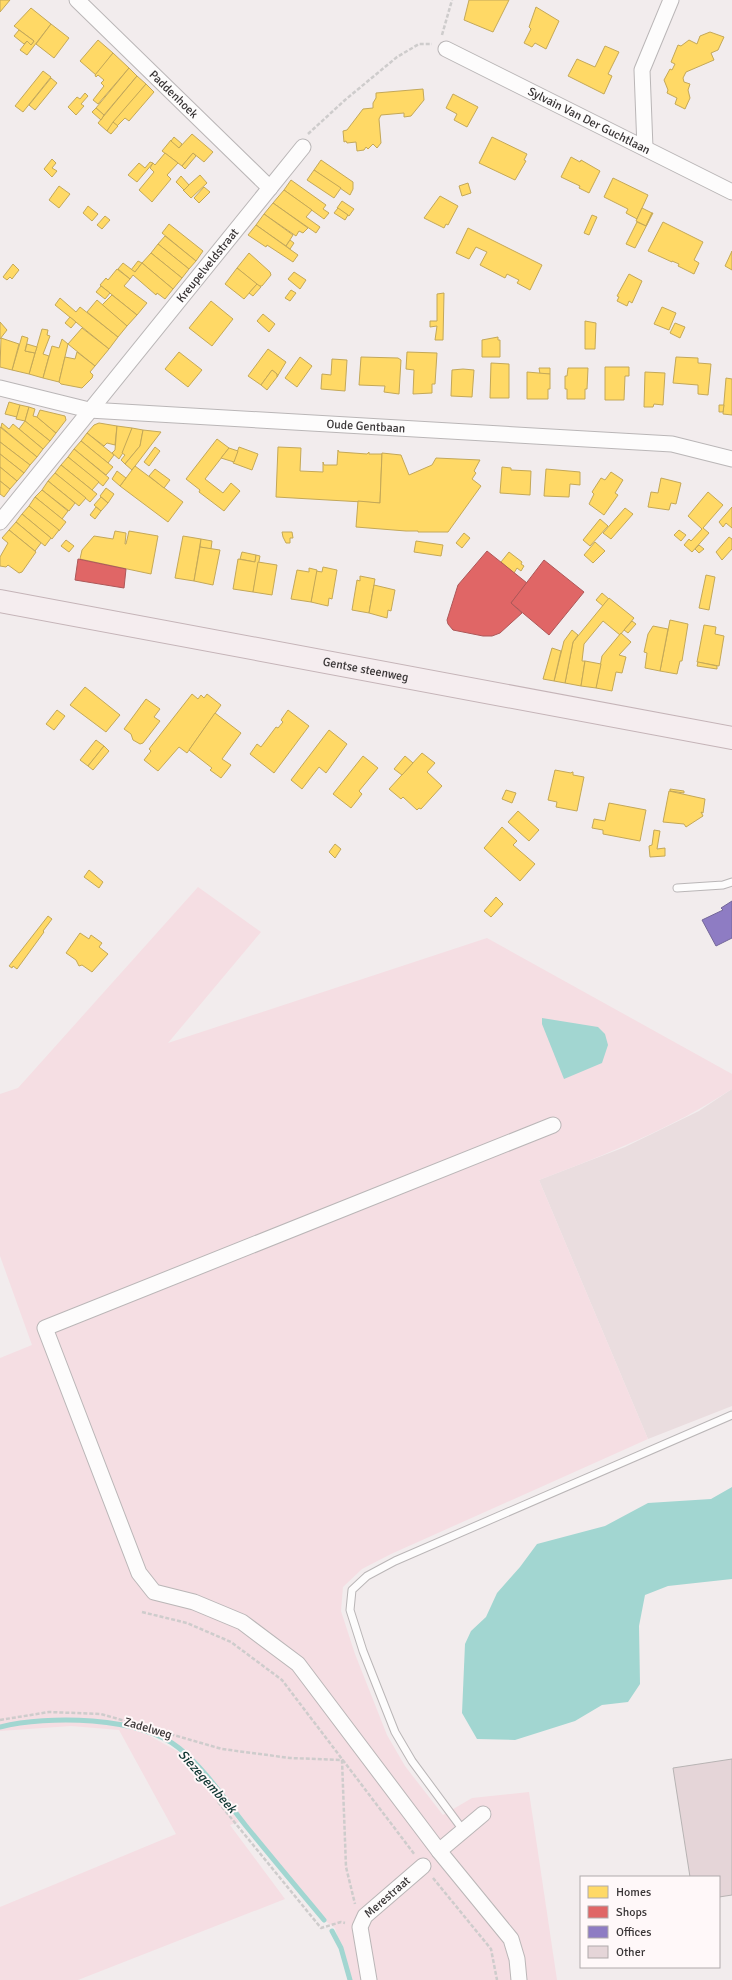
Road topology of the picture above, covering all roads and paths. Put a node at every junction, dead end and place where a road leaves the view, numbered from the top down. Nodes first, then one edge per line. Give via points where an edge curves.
1 (77, 0) edge
2 (452, 0) edge
3 (671, 0) edge
4 (441, 44) junction
5 (303, 147) joint
6 (645, 148) junction
7 (270, 188) junction
8 (732, 192) edge
9 (0, 388) edge
10 (89, 410) junction
11 (732, 459) edge
12 (0, 522) edge
13 (0, 601) edge
14 (732, 738) edge
15 (732, 882) edge
16 (677, 888) dead end
17 (553, 1125) dead end
18 (732, 1415) edge
19 (142, 1612) dead end
20 (0, 1720) edge
21 (342, 1760) junction
22 (218, 1802) dead end
23 (482, 1814) dead end
24 (463, 1830) junction
25 (439, 1851) junction
26 (423, 1866) junction
27 (360, 1927) junction
28 (369, 1980) edge
29 (497, 1980) edge
30 (519, 1980) edge

1 - 7 street, Paddenhoek
2 - 4 path
3 - 6 street via 642,70
4 - 5 path via 419,44 397,57 307,135
4 - 6 street, Sylvain Van Der Guchtlaan
5 - 7 street, Kreupelveldstraat
6 - 8 street, Sylvain Van Der Guchtlaan
7 - 10 street, Kreupelveldstraat
9 - 10 street, Oude Gentbaan
10 - 11 street, Oude Gentbaan via 672,444
10 - 12 street, Kreupelveldstraat
13 - 14 main road, Gentse steenweg
15 - 16 lane via 723,885
17 - 25 street via 45,1328 139,1573 154,1592 194,1602 242,1622 298,1664
18 - 24 lane via 394,1561 367,1576 352,1590 350,1610 394,1732
19 - 21 path via 187,1623 231,1642 282,1680
20 - 21 path, Zadelweg via 49,1712 101,1714 222,1749 290,1758
21 - 26 path
21 - 27 path via 346,1867
22 - 27 path via 320,1928 341,1922
23 - 24 street
24 - 25 street
25 - 30 street via 511,1939
26 - 27 street, Merestraat via 364,1916
26 - 29 path via 490,1949
27 - 28 street, Merestraat

